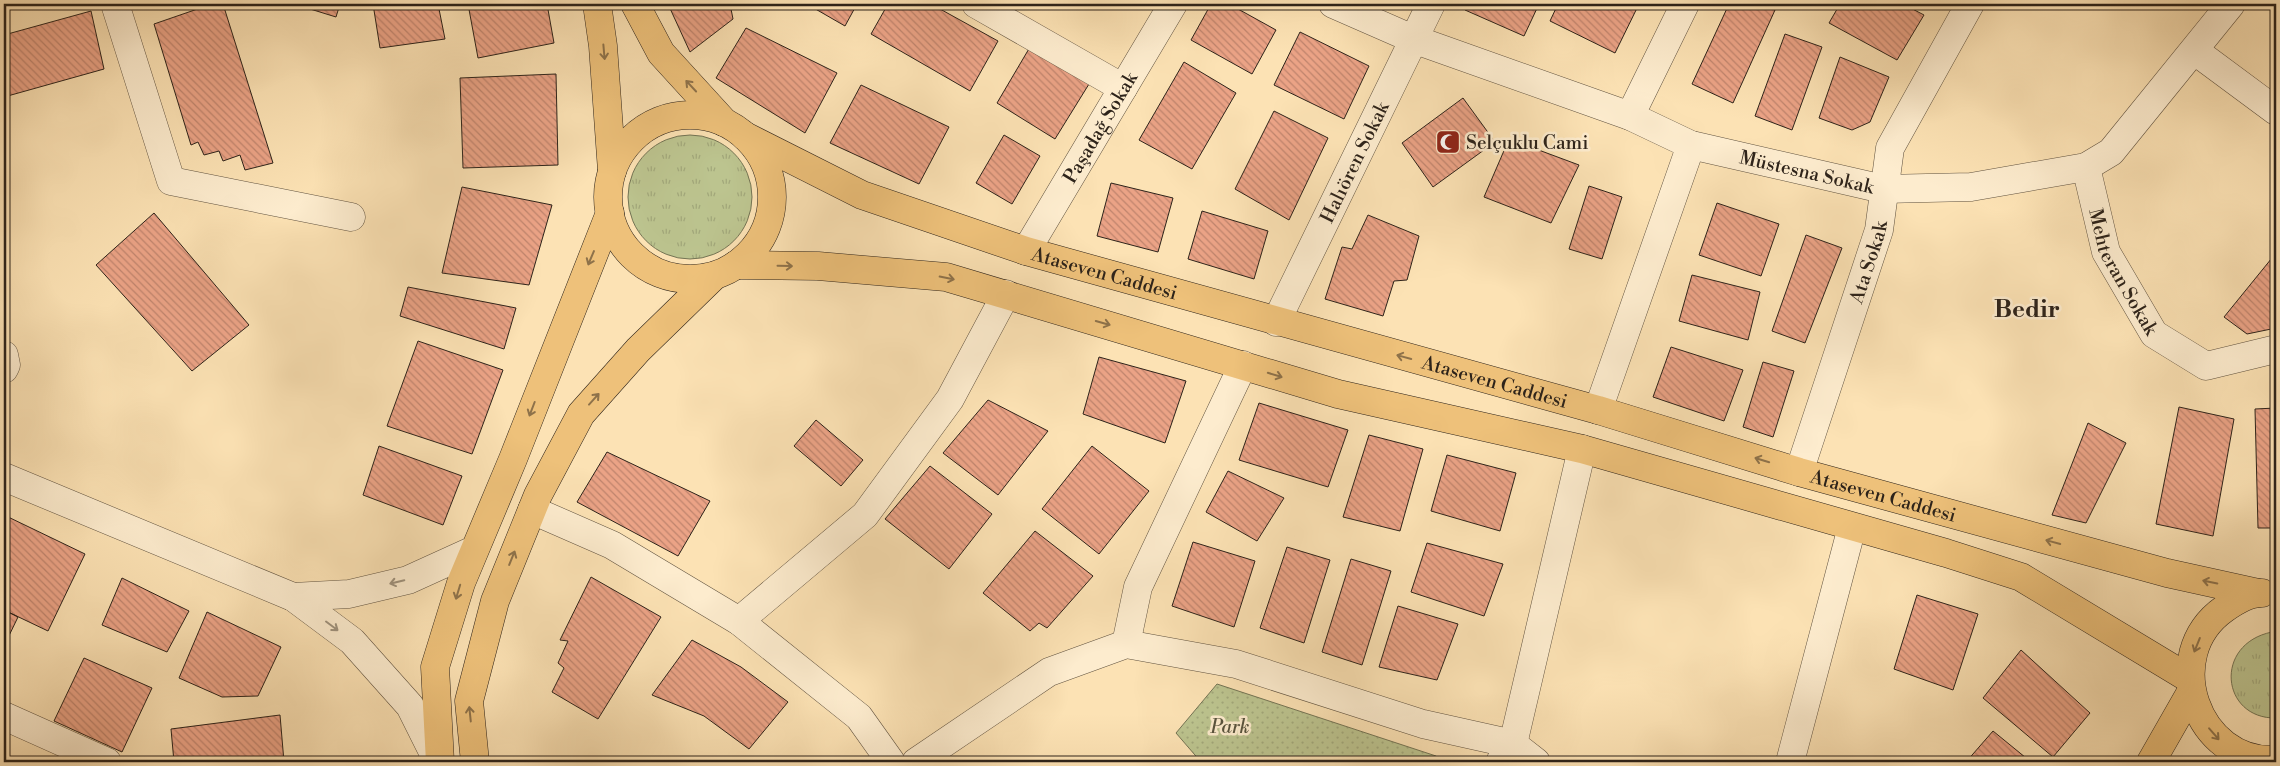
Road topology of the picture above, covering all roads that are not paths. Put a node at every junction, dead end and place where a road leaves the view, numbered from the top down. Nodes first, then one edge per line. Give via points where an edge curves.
1 (115, 4) edge
2 (597, 4) edge
3 (635, 4) edge
4 (976, 4) edge
5 (1173, 4) edge
6 (1333, 4) edge
7 (1431, 4) edge
8 (1685, 4) edge
9 (1970, 4) edge
10 (2230, 4) edge
11 (1413, 39) junction
12 (2195, 51) junction
13 (1123, 88) junction
14 (2276, 111) edge
15 (1630, 116) junction
16 (735, 129) junction
17 (1691, 145) junction
18 (2086, 167) junction
19 (612, 171) junction
20 (1883, 189) junction
21 (610, 213) junction
22 (351, 217) dead end
23 (1026, 251) junction
24 (725, 270) junction
25 (1006, 294) junction
26 (1276, 322) junction
27 (2276, 349) edge
28 (4, 355) edge
29 (1243, 365) junction
30 (4, 369) edge
31 (1598, 410) junction
32 (1582, 449) junction
33 (1799, 472) junction
34 (4, 477) edge
35 (532, 510) junction
36 (1852, 527) junction
37 (474, 550) junction
38 (2267, 592) edge
39 (293, 597) junction
40 (739, 622) junction
41 (1126, 644) junction
42 (2190, 685) junction
43 (4, 716) edge
44 (1506, 753) edge
45 (2271, 761) edge
46 (108, 762) edge
47 (439, 762) edge
48 (476, 762) edge
49 (890, 762) edge
50 (916, 762) edge
51 (1536, 762) edge
52 (1790, 762) edge
53 (2151, 762) edge

1 - 22 street via 171,182
2 -> 19 main road
16 -> 3 main road, Ataseven Caddesi via 661,53
4 - 13 street
5 - 13 street, Paşadağ Sokak
6 - 11 street, Müstesna Sokak
7 - 11 street, Halıören Sokak
8 - 15 street
9 - 20 street, Ata Sokak via 1890,148
10 - 12 street, Müstesna Sokak
11 - 15 street, Müstesna Sokak
11 - 26 street, Halıören Sokak
12 - 14 street
12 - 18 street, Müstesna Sokak via 2111,152
13 - 23 street, Paşadağ Sokak
15 - 17 street, Müstesna Sokak
16 - 19 main road via 702,116 679,116 657,122 637,134
16 - 23 main road, Ataseven Caddesi via 862,196
16 - 24 main road via 760,155 770,178 772,203 767,227 759,241
17 - 20 street, Müstesna Sokak
17 - 31 street
18 - 20 street, Müstesna Sokak via 1971,187
18 - 27 street, Mehteran Sokak via 2106,252 2154,334 2206,366
19 - 21 main road via 608,192
20 - 33 street, Ata Sokak via 1879,230
21 - 24 main road via 619,238 637,260 660,274 687,280
21 -> 37 main road
23 - 26 main road, Ataseven Caddesi
24 -> 25 main road via 818,266 946,277
35 -> 24 main road via 581,414 638,350
25 -> 29 main road
25 - 40 street via 950,399 865,515
31 -> 26 main road, Ataseven Caddesi
28 - 30 street
29 -> 32 main road via 1338,394
29 - 41 street via 1138,587
33 -> 31 main road, Ataseven Caddesi
32 - 36 main road
32 - 44 street
38 -> 33 main road, Ataseven Caddesi via 2157,570
34 - 39 street
35 - 40 street via 612,545
48 -> 35 main road via 469,701 495,601
36 - 42 main road via 2022,577
36 - 52 street
37 -> 39 street via 408,580 349,594
37 -> 47 main road via 435,667
38 -> 42 main road via 2235,601 2201,633 2192,655
39 -> 47 street via 352,642 410,706
40 - 49 street via 859,717
41 - 44 street via 1236,664
41 - 50 street via 1049,672
42 -> 45 main road via 2201,718 2218,740 2242,755
42 - 53 main road
43 - 46 street
44 - 51 street

